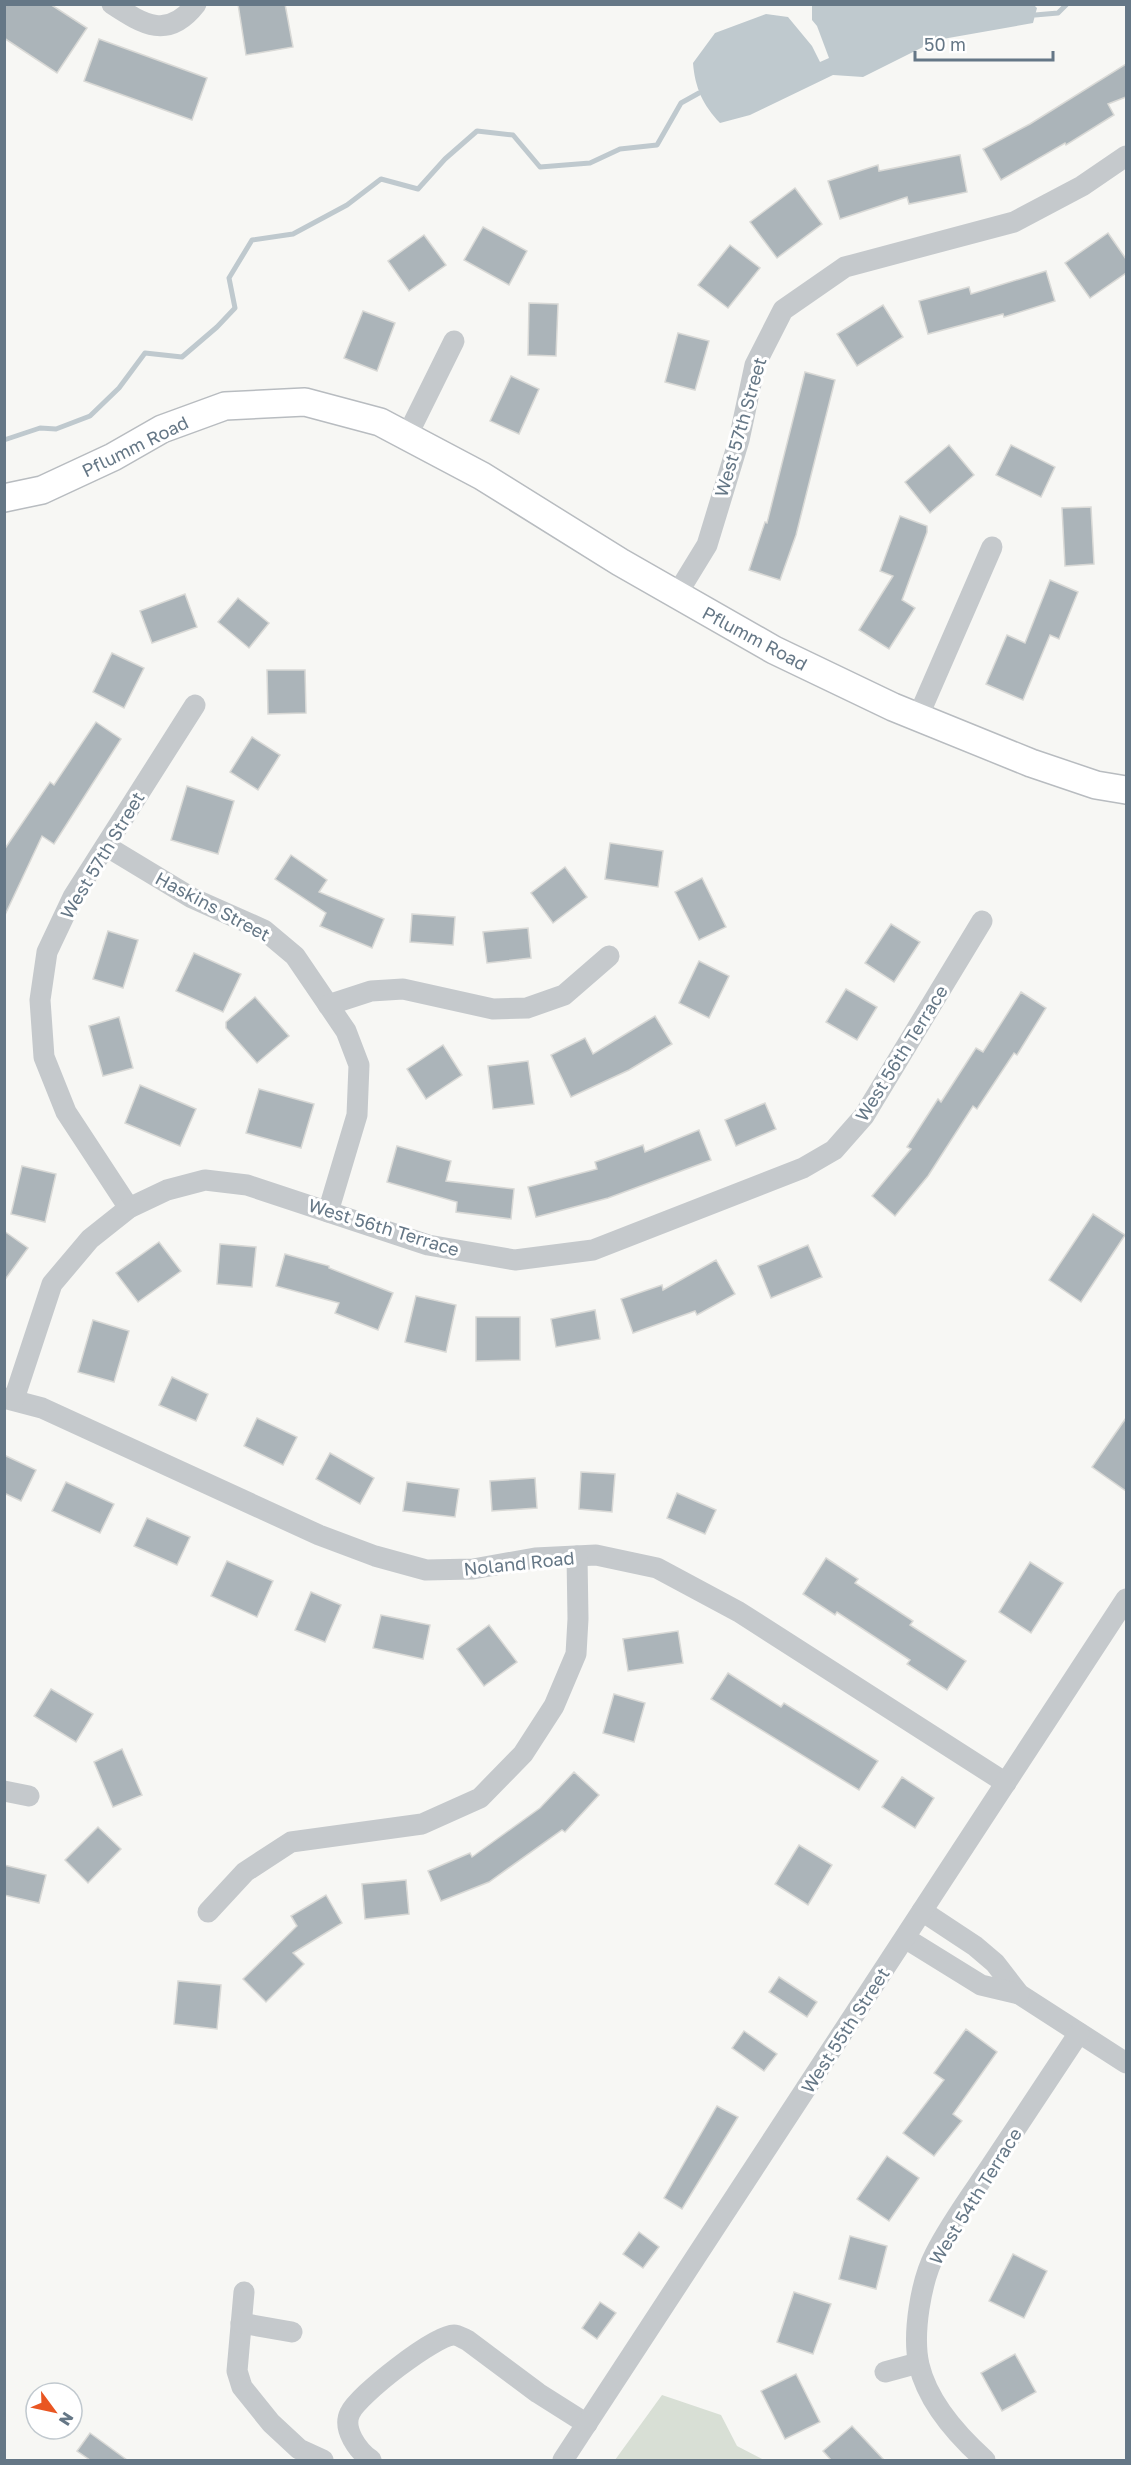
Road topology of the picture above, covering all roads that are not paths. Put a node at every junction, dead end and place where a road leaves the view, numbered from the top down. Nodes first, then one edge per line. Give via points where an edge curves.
1 (112, 4) edge
2 (196, 4) edge
3 (1126, 156) edge
4 (454, 341) dead end
5 (407, 436) junction
6 (4, 498) edge
7 (992, 547) dead end
8 (677, 594) junction
9 (195, 705) dead end
10 (918, 717) junction
11 (1126, 790) edge
12 (106, 846) junction
13 (982, 921) dead end
14 (609, 956) dead end
15 (328, 1005) junction
16 (129, 1208) junction
17 (328, 1212) junction
18 (9, 1399) edge
19 (577, 1556) junction
20 (1126, 1599) edge
21 (1006, 1783) junction
22 (4, 1791) edge
23 (29, 1796) dead end
24 (922, 1911) junction
25 (208, 1912) dead end
26 (905, 1938) junction
27 (1019, 1994) junction
28 (1080, 2033) junction
29 (1126, 2063) edge
30 (244, 2292) dead end
31 (241, 2323) junction
32 (292, 2332) dead end
33 (918, 2363) junction
34 (885, 2372) dead end
35 (587, 2424) junction
36 (362, 2459) edge
37 (323, 2460) edge
38 (563, 2460) edge
39 (985, 2460) edge

1 - 2 street via 152,26 177,22
3 - 8 street, West 57th Street via 1082,186 1014,222 845,267 783,310 754,366 739,440 707,545
4 - 5 street
5 - 6 main road, Pflumm Road via 380,422 305,402 225,406 162,429 42,490
5 - 8 main road, Pflumm Road via 482,476
7 - 10 street
8 - 10 main road, Pflumm Road via 774,650
9 - 12 street, West 57th Street
10 - 11 main road, Pflumm Road via 1031,763 1096,785
12 - 15 street, Haskins Street via 192,898 264,930 295,956
12 - 16 street, West 57th Street via 73,897 47,952 40,1000 44,1057 66,1112
13 - 17 street, West 56th Terrace via 864,1116 834,1150 803,1168 593,1250 515,1260 428,1245
14 - 15 street via 564,995 527,1008 493,1009 403,989 371,991
15 - 17 street, Haskins Street via 346,1031 359,1065 357,1115
16 - 17 street, West 56th Terrace via 167,1190 205,1180 247,1185
16 - 18 street, West 56th Terrace via 90,1239 52,1284
18 - 19 street, Noland Road via 42,1408 308,1530 375,1556 426,1570 473,1569 535,1558
19 - 21 street, Noland Road via 596,1555 657,1568 739,1612
19 - 25 street via 576,1654 554,1706 523,1754 480,1798 422,1824 291,1842 245,1872
20 - 21 street, West 55th Street
21 - 24 street, West 55th Street
22 - 23 street
24 - 26 street, West 55th Street
24 - 27 street via 995,1963
26 - 27 street via 981,1985
26 - 35 street, West 55th Street
27 - 28 street
28 - 29 street
28 - 33 street, West 54th Terrace via 935,2254 922,2291
30 - 31 street
31 - 32 street
31 - 37 street via 237,2371 242,2387 271,2423 299,2449
33 - 34 street
33 - 39 street, West 54th Terrace via 926,2387 945,2416
35 - 36 street via 467,2340 454,2335 434,2342 370,2389 349,2413 349,2432
35 - 38 street, West 55th Street

